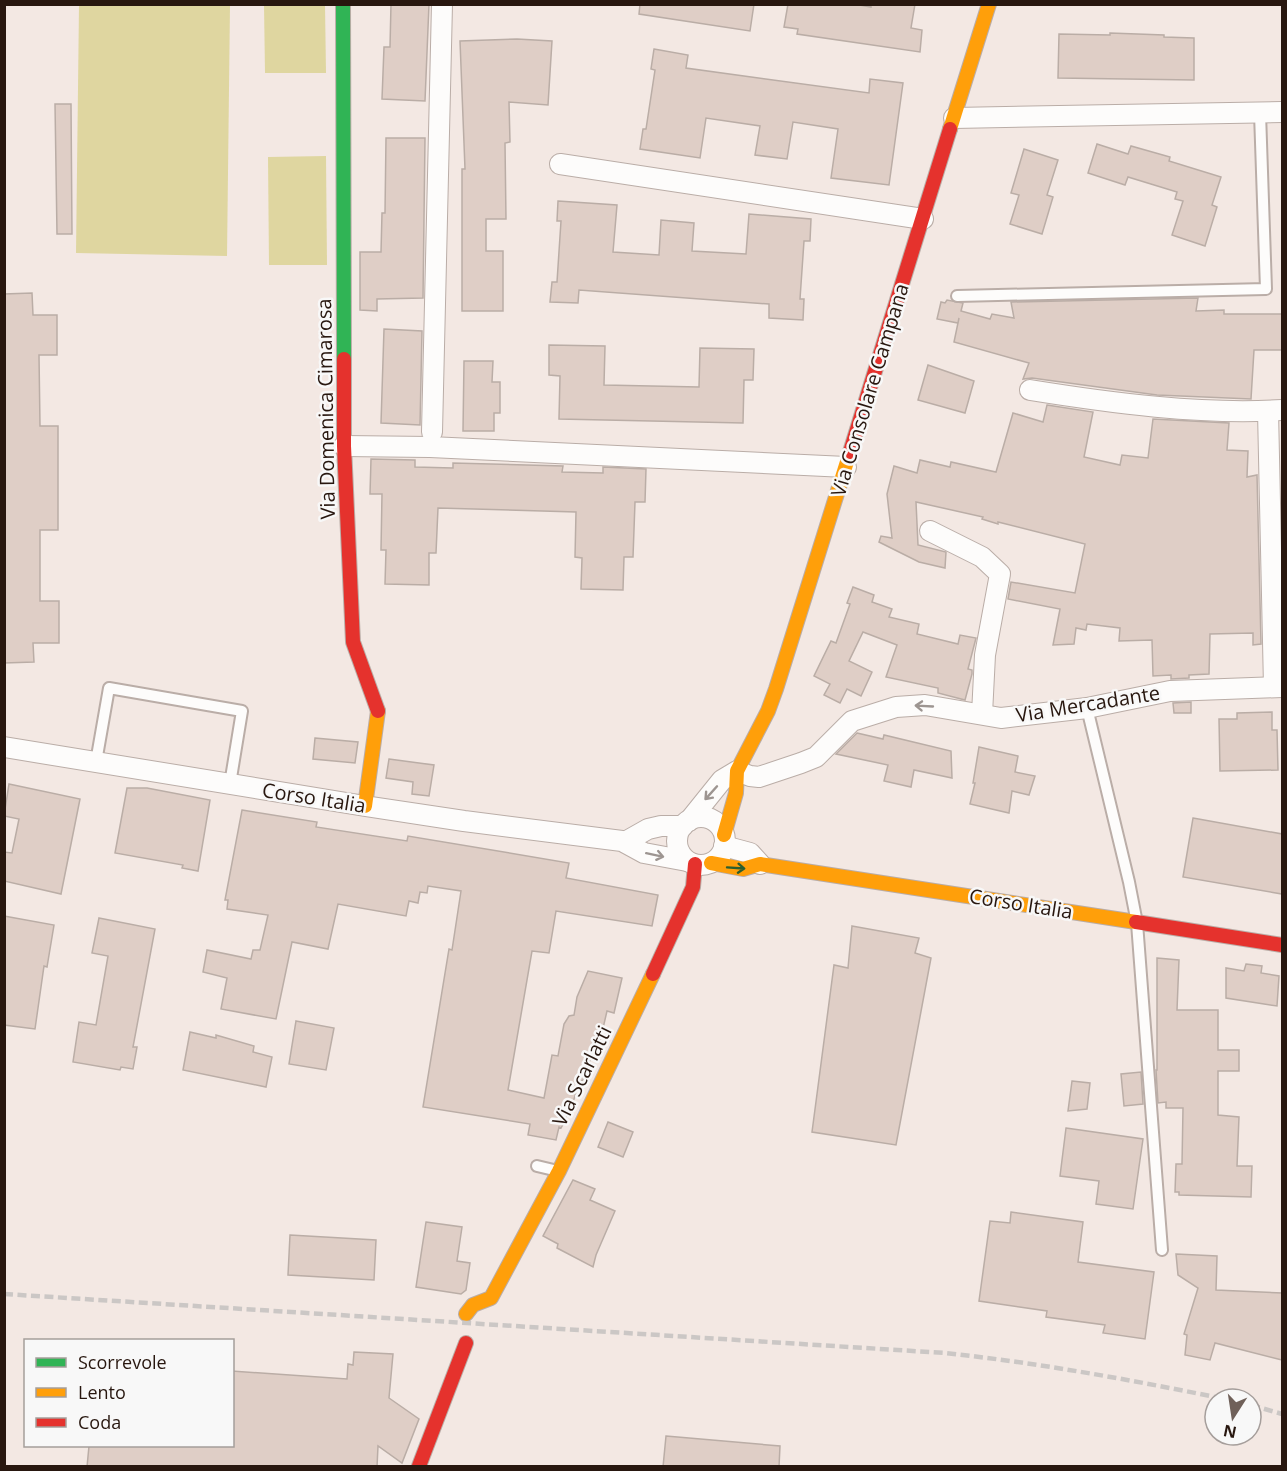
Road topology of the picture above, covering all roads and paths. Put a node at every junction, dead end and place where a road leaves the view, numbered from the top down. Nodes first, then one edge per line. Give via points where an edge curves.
1 (343, 4) edge
2 (442, 4) edge
3 (989, 4) edge
4 (1260, 112) junction
5 (1282, 112) edge
6 (954, 117) junction
7 (560, 164) dead end
8 (923, 219) junction
9 (957, 296) dead end
10 (1030, 390) dead end
11 (1275, 410) edge
12 (432, 432) dead end
13 (344, 446) junction
14 (846, 467) junction
15 (930, 531) dead end
16 (1278, 687) edge
17 (1087, 708) junction
18 (982, 714) junction
19 (4, 747) edge
20 (96, 762) junction
21 (737, 771) junction
22 (230, 784) junction
23 (365, 806) junction
24 (686, 823) junction
25 (724, 841) junction
26 (625, 842) junction
27 (698, 863) junction
28 (760, 864) junction
29 (1137, 923) junction
30 (1282, 945) edge
31 (537, 1166) dead end
32 (559, 1171) junction
33 (1162, 1250) dead end
34 (466, 1314) dead end
35 (466, 1343) dead end
36 (419, 1467) edge

1 - 13 street, Via Domenica Cimarosa
2 - 12 street
3 - 6 street, Via Consolare Campana
4 - 5 street
4 - 6 street
4 - 9 lane via 1266,289
6 - 8 street, Via Consolare Campana
7 - 8 street
8 - 14 street, Via Consolare Campana
10 - 11 street via 1101,401 1223,411
11 - 16 street
13 - 14 street
13 - 23 street, Via Domenica Cimarosa via 353,642 379,713
14 - 21 street, Via Consolare Campana via 772,700
15 - 18 street via 982,557 1000,574 985,655
16 - 17 street, Via Mercadante via 1170,691
17 - 18 street, Via Mercadante via 1001,718
17 - 29 lane
18 -> 21 street, Via Mercadante via 925,705 896,707 852,721 816,757 801,764 759,777
19 - 20 street, Corso Italia
20 - 22 street, Corso Italia
20 - 22 lane via 108,688 242,711
21 -> 24 street, Via Consolare Campana via 722,780
21 - 25 street, Via Consolare Campana via 736,793
22 - 23 street, Corso Italia
23 - 26 street, Corso Italia
24 - 25 street via 703,818 717,823
24 - 26 street via 648,828
24 - 27 street via 679,832 678,848
25 - 27 street via 717,859
25 - 28 street, Corso Italia via 750,853
26 -> 27 street, Corso Italia via 644,852
27 -> 28 street, Corso Italia via 744,869
27 - 32 street, Via Scarlatti via 693,887
28 - 29 street, Corso Italia
29 - 30 street, Corso Italia
29 - 33 lane
31 - 32 lane
32 - 34 street, Via Scarlatti via 491,1298 473,1305
35 - 36 street

